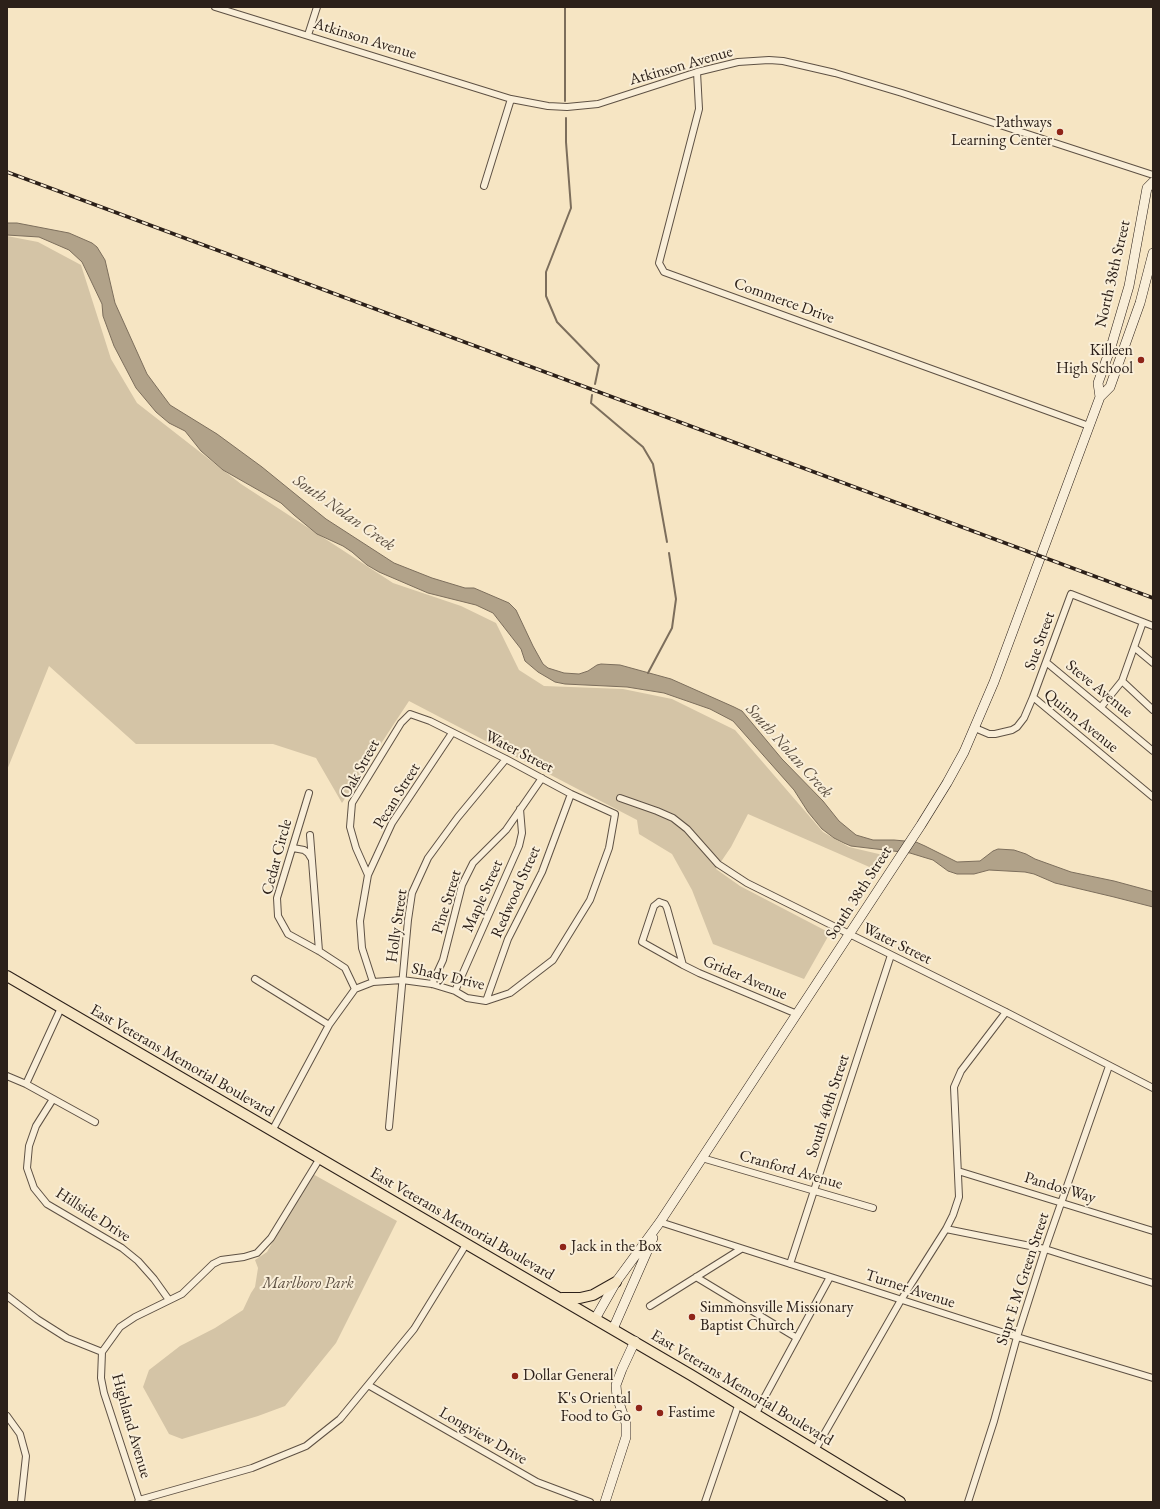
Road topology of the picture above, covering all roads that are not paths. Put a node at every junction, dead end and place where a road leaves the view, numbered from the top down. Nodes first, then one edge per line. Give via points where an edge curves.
1 (215, 7) edge
2 (317, 7) edge
3 (308, 35) junction
4 (697, 72) junction
5 (511, 99) junction
6 (1153, 175) edge
7 (1153, 182) edge
8 (484, 186) dead end
9 (1153, 253) edge
10 (1127, 292) junction
11 (1142, 297) junction
12 (1100, 397) junction
13 (1089, 426) junction
14 (1040, 559) joint
15 (1143, 622) junction
16 (1153, 626) edge
17 (1135, 648) junction
18 (1046, 662) junction
19 (1153, 663) edge
20 (1122, 681) junction
21 (1033, 697) junction
22 (1101, 707) junction
23 (1153, 710) edge
24 (410, 714) joint
25 (975, 728) junction
26 (452, 733) junction
27 (1153, 751) edge
28 (506, 759) junction
29 (542, 778) junction
30 (309, 793) dead end
31 (571, 794) junction
32 (1153, 797) edge
33 (620, 798) dead end
34 (520, 809) junction
35 (615, 814) joint
36 (310, 835) dead end
37 (292, 848) junction
38 (312, 861) junction
39 (368, 875) junction
40 (849, 935) junction
41 (319, 951) junction
42 (891, 955) junction
43 (683, 965) junction
44 (7, 976) edge
45 (255, 979) dead end
46 (402, 980) junction
47 (373, 982) junction
48 (432, 984) junction
49 (355, 989) junction
50 (455, 991) junction
51 (486, 1001) junction
52 (61, 1008) junction
53 (1006, 1012) junction
54 (797, 1014) junction
55 (329, 1025) junction
56 (1109, 1066) junction
57 (7, 1076) edge
58 (26, 1084) junction
59 (1153, 1088) edge
60 (53, 1099) junction
61 (95, 1122) dead end
62 (389, 1127) dead end
63 (272, 1130) junction
64 (320, 1158) junction
65 (702, 1158) junction
66 (958, 1171) junction
67 (814, 1190) junction
68 (1061, 1202) junction
69 (873, 1208) dead end
70 (660, 1222) junction
71 (946, 1229) junction
72 (1153, 1231) edge
73 (467, 1244) junction
74 (741, 1249) junction
75 (1045, 1249) junction
76 (790, 1264) junction
77 (696, 1277) junction
78 (830, 1277) junction
79 (616, 1282) junction
80 (1153, 1283) edge
81 (7, 1296) edge
82 (560, 1298) junction
83 (169, 1300) junction
84 (901, 1300) junction
85 (650, 1306) dead end
86 (595, 1318) junction
87 (613, 1329) junction
88 (1017, 1337) junction
89 (797, 1338) junction
90 (635, 1342) junction
91 (102, 1352) junction
92 (1153, 1378) edge
93 (368, 1385) junction
94 (739, 1403) junction
95 (756, 1413) junction
96 (7, 1416) edge
97 (815, 1450) junction
98 (138, 1501) edge
99 (21, 1502) edge
100 (590, 1502) edge
101 (605, 1502) edge
102 (705, 1502) edge
103 (900, 1502) edge
104 (968, 1502) edge

1 - 3 street, Atkinson Avenue
2 - 3 street
3 - 5 street, Atkinson Avenue
4 - 5 street, Atkinson Avenue via 598,104 548,106
4 - 6 street, Atkinson Avenue via 738,62 768,60 800,65 902,93
4 - 13 street, Commerce Drive via 699,110 659,263 664,272
5 - 8 street
7 - 10 main road, North 38th Street via 1147,188
9 - 11 main road, North 38th Street
10 - 11 main road
10 - 12 main road, North 38th Street via 1098,383
11 - 12 main road, North 38th Street via 1110,387
12 - 13 main road, North 38th Street
13 - 14 main road, North 38th Street
14 - 25 main road, South 38th Street
15 - 16 street
15 - 17 street
15 - 18 street, Sue Street via 1071,594
17 - 19 street
17 - 20 street
18 - 21 street, Sue Street
18 - 22 street, Steve Avenue
20 - 22 street
20 - 23 street
21 - 25 street, Quinn Avenue via 1024,718 1012,730 989,734
21 - 32 street, Quinn Avenue
22 - 27 street, Steve Avenue
24 - 26 street, Water Street
24 - 39 street, Oak Street via 401,723 352,804 350,827
25 - 40 main road, South 38th Street via 921,825
26 - 28 street, Water Street
26 - 39 street, Pecan Street via 392,823
28 - 29 street, Water Street
28 - 46 street, Holly Street via 428,858 412,893
29 - 31 street, Water Street
29 - 34 street, Pine Street
30 - 37 street, Cedar Circle
31 - 35 street, Water Street
31 - 51 street, Redwood Street via 542,872 508,939
33 - 40 street, Water Street via 673,818 730,874
34 - 48 street, Pine Street via 506,830 473,862 462,885 443,960
34 - 50 street, Maple Street via 522,832 519,846
35 - 51 street, Shady Drive via 609,848 590,900 553,960 510,994
36 - 38 street
37 - 38 street via 308,852
37 - 41 street, Cedar Circle via 277,898 278,916 288,934
38 - 41 street
39 - 47 street via 360,921 362,948
40 - 42 street, Water Street
40 - 54 main road, South 38th Street
41 - 49 street, Cedar Circle via 345,968
42 - 53 street, Water Street
42 - 67 street, South 40th Street
43 - 43 street, Grider Avenue via 642,942 654,906 659,902 667,908
43 - 54 street, Grider Avenue
44 - 52 main road, East Veterans Memorial Boulevard
45 - 55 street
46 - 47 street, Shady Drive
46 - 48 street, Shady Drive
46 - 62 street, Holly Street
47 - 49 street, Shady Drive
48 - 50 street, Shady Drive
49 - 55 street
50 - 51 street, Shady Drive via 467,998
52 - 58 street
52 - 63 main road, East Veterans Memorial Boulevard
53 - 56 street, Water Street
53 - 66 street via 961,1072 954,1087
54 - 65 main road, South 38th Street
55 - 63 street
56 - 59 street, Water Street
56 - 68 street, Supt E M Green Street
57 - 58 street
58 - 60 street
60 - 61 street
60 - 83 street, Hillside Drive via 36,1126 29,1146 27,1168 34,1188 47,1204 122,1248 138,1261
63 - 64 main road, East Veterans Memorial Boulevard
64 - 73 main road, East Veterans Memorial Boulevard
64 - 83 street via 258,1253 213,1264 182,1294
65 - 67 street, Cranford Avenue
65 - 70 main road, South 38th Street
66 - 68 street, Pandos Way
66 - 71 street via 958,1204
67 - 69 street, Cranford Avenue
67 - 76 street, South 40th Street
68 - 72 street, Pandos Way
68 - 75 street, Supt E M Green Street
70 - 74 street, Turner Avenue
70 - 79 main road, South 38th Street
70 - 87 main road, South 38th Street
71 - 75 street
71 - 84 street
73 - 82 main road, East Veterans Memorial Boulevard
73 - 93 street via 414,1329
74 - 76 street, Turner Avenue
74 - 77 street
75 - 80 street
75 - 88 street, Supt E M Green Street
76 - 78 street, Turner Avenue
77 - 85 street
77 - 89 street
78 - 84 street, Turner Avenue
78 - 89 street
79 - 82 main road via 593,1295
79 - 86 main road, South 38th Street
81 - 91 street via 67,1338
82 - 86 main road, East Veterans Memorial Boulevard
83 - 91 street via 120,1327
84 - 88 street, Turner Avenue
84 - 97 street
86 - 87 main road, East Veterans Memorial Boulevard
87 - 90 main road, East Veterans Memorial Boulevard
88 - 92 street, Turner Avenue
88 - 104 street, Supt E M Green Street
89 - 95 street
90 - 94 main road, East Veterans Memorial Boulevard
90 - 101 main road via 616,1385 617,1397 626,1423 626,1437
91 - 98 street, Highland Avenue via 101,1378 104,1393
93 - 98 street via 340,1418 306,1446 252,1468
93 - 100 street, Longview Drive via 537,1482
94 - 95 main road, East Veterans Memorial Boulevard
94 - 102 street
95 - 97 main road, East Veterans Memorial Boulevard
96 - 99 street via 20,1434 26,1456
97 - 103 main road, East Veterans Memorial Boulevard

